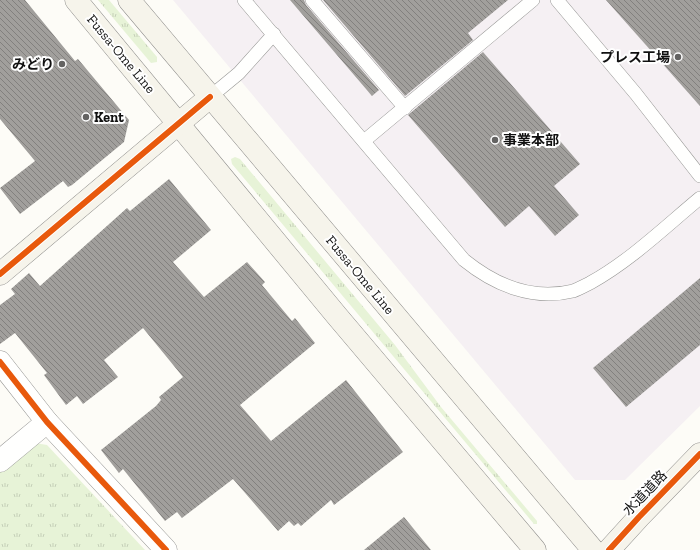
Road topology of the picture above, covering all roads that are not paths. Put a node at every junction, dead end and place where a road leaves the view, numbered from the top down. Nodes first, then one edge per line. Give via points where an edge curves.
1 (76, 0) edge
2 (129, 0) edge
3 (244, 0) edge
4 (312, 0) edge
5 (533, 0) edge
6 (557, 0) edge
7 (274, 34) junction
8 (210, 97) junction
9 (405, 108) junction
10 (178, 123) junction
11 (364, 141) junction
12 (700, 176) edge
13 (700, 198) edge
14 (0, 274) edge
15 (0, 362) edge
16 (47, 422) junction
17 (700, 454) edge
18 (0, 461) edge
19 (166, 550) edge
20 (535, 550) edge
21 (593, 550) edge
22 (609, 550) edge

1 - 10 main road, Fussa-Ome Line
2 - 8 main road, Fussa-Ome Line
3 - 7 lane
4 - 9 lane
5 - 9 lane
6 - 12 lane via 636,94
7 - 8 lane via 239,73
7 - 11 lane
8 - 10 main road
8 - 21 main road, Fussa-Ome Line
9 - 11 lane
10 - 14 main road
10 - 20 main road, Fussa-Ome Line
11 - 13 lane via 464,260 483,276 506,287 527,292 554,294 575,291 607,273
15 - 16 street
16 - 18 street
16 - 19 street
17 - 22 main road, 水道道路

